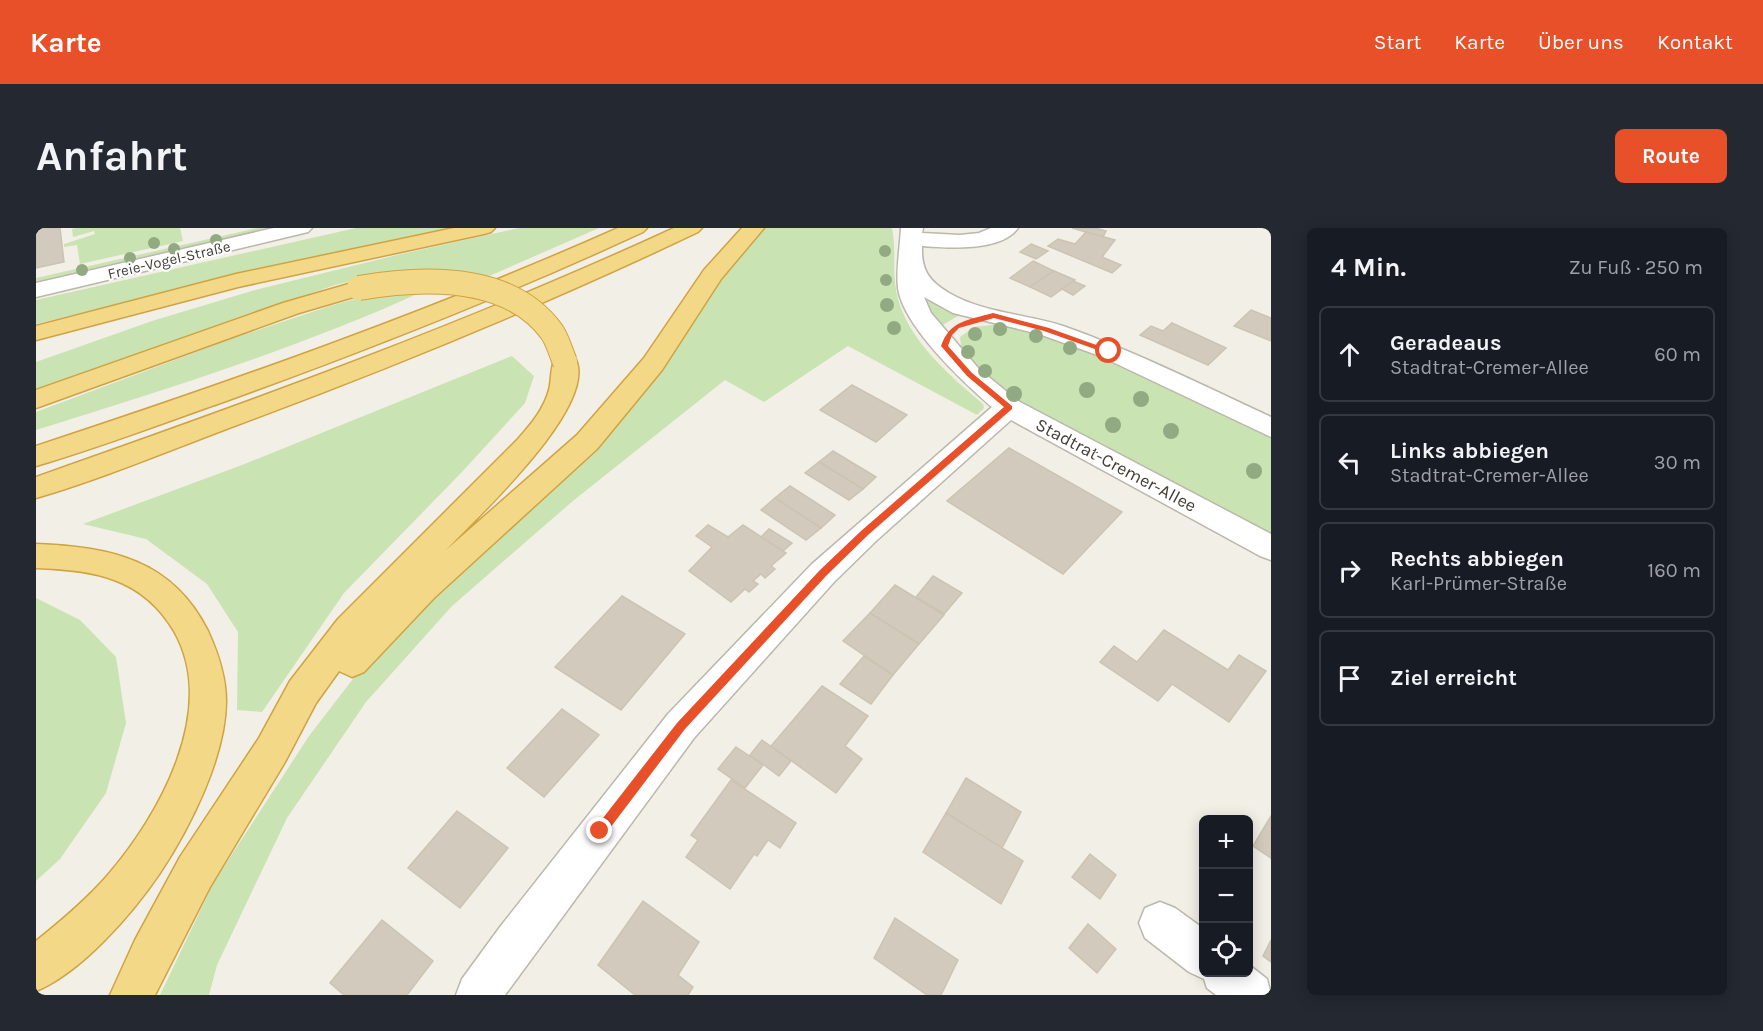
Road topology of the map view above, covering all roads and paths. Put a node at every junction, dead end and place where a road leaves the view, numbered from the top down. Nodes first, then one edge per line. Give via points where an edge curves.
1 (301, 228) edge
2 (484, 228) edge
3 (636, 228) edge
4 (691, 228) edge
5 (753, 228) edge
6 (1007, 228) edge
7 (910, 232) edge
8 (314, 266) junction
9 (911, 266) junction
10 (36, 290) edge
11 (993, 315) junction
12 (36, 333) edge
13 (944, 346) junction
14 (36, 356) edge
15 (36, 399) edge
16 (1009, 407) junction
17 (1271, 428) edge
18 (36, 456) edge
19 (36, 488) edge
20 (1271, 548) edge
21 (36, 556) edge
22 (272, 750) junction
23 (1160, 923) dead end
24 (1199, 954) edge
25 (36, 969) edge
26 (1228, 977) edge
27 (132, 995) edge
28 (478, 995) edge
29 (1251, 995) edge

1 - 10 street, Freie-Vogel-Straße
2 - 8 highway
3 - 18 highway via 423,318 183,408
4 - 19 highway via 426,345
5 - 22 highway via 712,275 653,364 587,442 423,589 370,641
6 - 7 street via 992,238 969,242
7 - 9 street, Stadtrat-Cremer-Allee
8 - 12 highway via 236,281
8 - 14 highway via 186,304
9 - 11 street via 926,288 942,299
9 - 13 street, Stadtrat-Cremer-Allee via 910,291 920,315
11 - 13 street via 957,326
11 - 17 street via 1109,351
13 - 16 street, Stadtrat-Cremer-Allee via 970,375
15 - 22 highway, bridge via 282,311 358,288 419,281 463,284 496,292 527,307 547,324 561,346 565,362 566,382 554,414 528,446 350,629 303,692
16 - 20 street, Stadtrat-Cremer-Allee
16 - 28 street via 823,573 681,726
21 - 25 highway via 77,558 121,568 153,585 175,606 191,631 205,667 207,712 194,764 163,831 122,890 68,944
22 - 27 highway via 195,872
23 - 24 street
26 - 29 street

